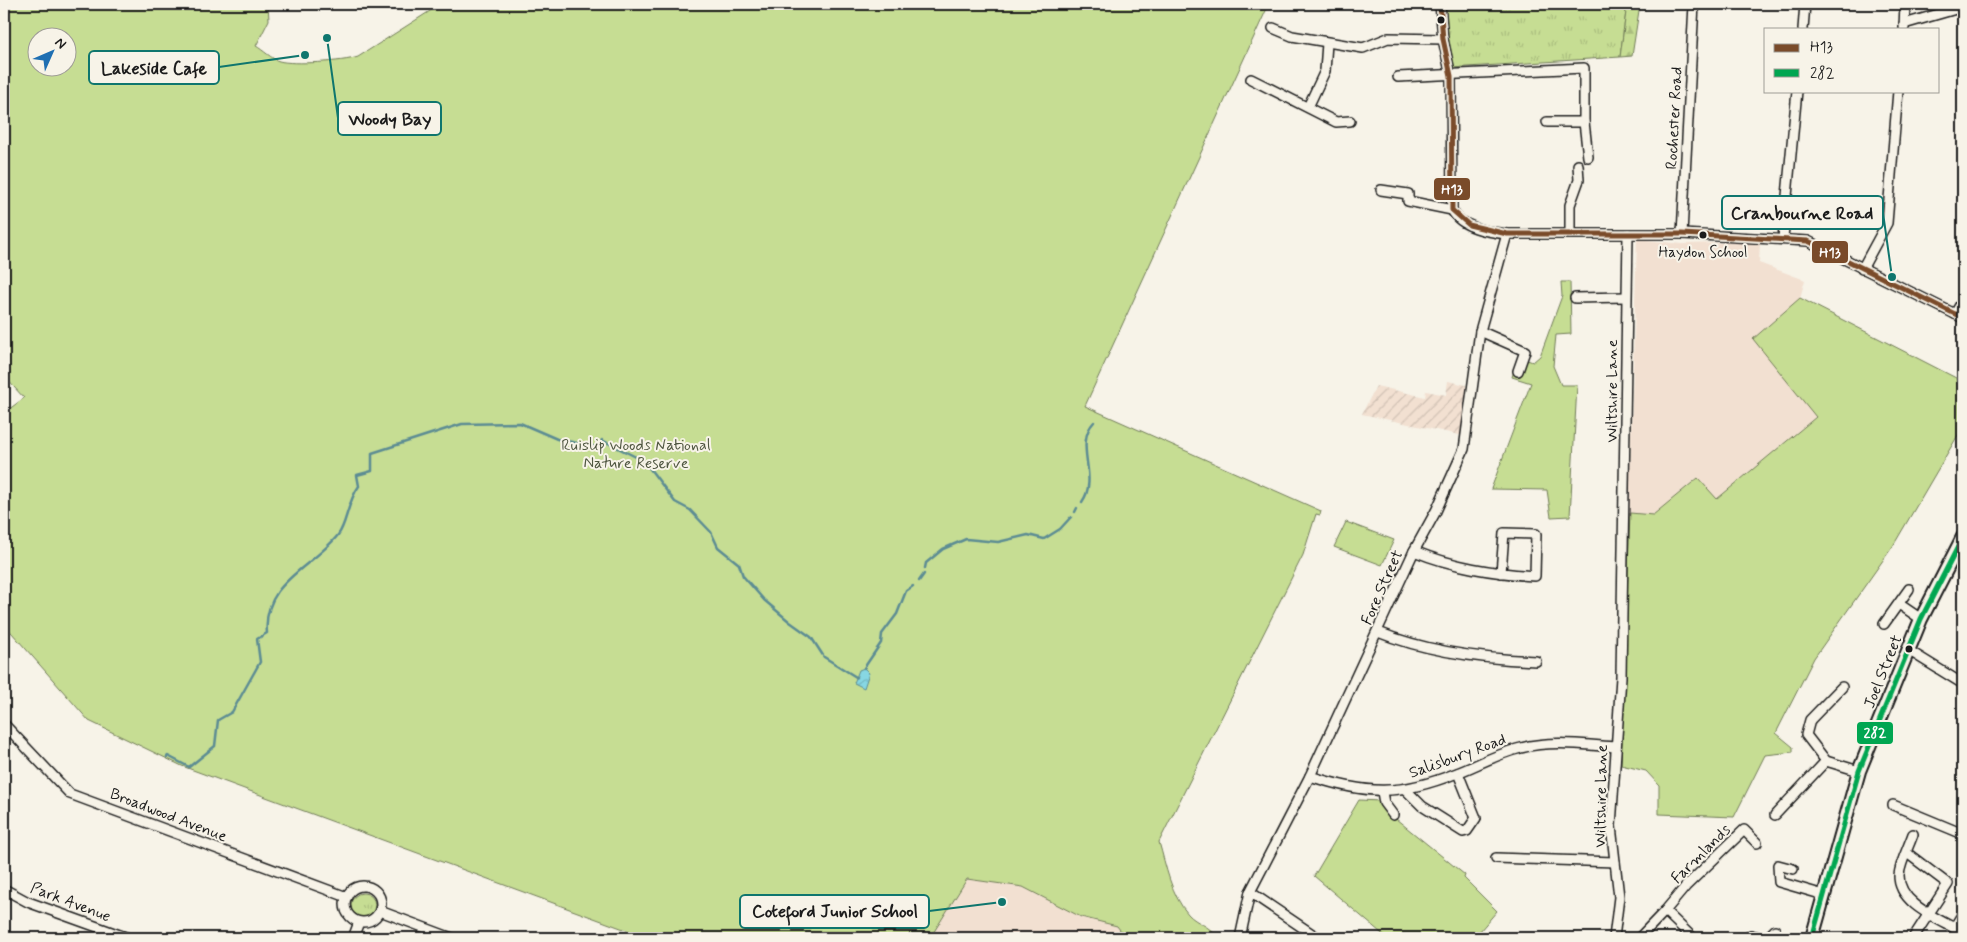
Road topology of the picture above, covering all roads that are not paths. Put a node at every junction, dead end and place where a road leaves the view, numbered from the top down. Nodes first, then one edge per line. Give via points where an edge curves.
1 (1440, 4) edge
2 (1694, 4) edge
3 (1805, 4) edge
4 (1905, 4) edge
5 (1963, 7) edge
6 (1904, 26) edge
7 (1273, 28) dead end
8 (1803, 28) edge
9 (1443, 39) junction
10 (1328, 43) junction
11 (1451, 76) junction
12 (1398, 77) dead end
13 (1251, 79) dead end
14 (1797, 92) edge
15 (1898, 92) edge
16 (1308, 107) junction
17 (1350, 121) dead end
18 (1547, 122) dead end
19 (1584, 122) junction
20 (1588, 157) dead end
21 (1578, 165) dead end
22 (1380, 190) dead end
23 (1452, 210) junction
24 (1507, 234) junction
25 (1570, 234) junction
26 (1628, 234) junction
27 (1682, 234) junction
28 (1783, 238) junction
29 (1862, 269) junction
30 (1626, 297) junction
31 (1575, 298) dead end
32 (1963, 300) edge
33 (1959, 316) edge
34 (1480, 332) junction
35 (1518, 371) dead end
36 (1963, 537) edge
37 (1414, 550) junction
38 (1501, 574) junction
39 (1909, 589) dead end
40 (1899, 604) junction
41 (1921, 619) junction
42 (1884, 624) dead end
43 (1378, 632) junction
44 (1908, 650) junction
45 (1536, 661) dead end
46 (1963, 684) edge
47 (1842, 687) dead end
48 (4, 724) edge
49 (1616, 747) junction
50 (1826, 761) junction
51 (1860, 771) junction
52 (1458, 773) junction
53 (1310, 776) junction
54 (1405, 789) junction
55 (1382, 792) junction
56 (1894, 805) dead end
57 (1394, 815) dead end
58 (1775, 815) dead end
59 (1913, 834) dead end
60 (1963, 834) edge
61 (1756, 843) dead end
62 (1907, 854) junction
63 (1496, 858) dead end
64 (1615, 862) junction
65 (1793, 869) dead end
66 (4, 889) edge
67 (1250, 892) junction
68 (1824, 895) junction
69 (347, 897) junction
70 (380, 911) junction
71 (1665, 912) junction
72 (1963, 913) edge
73 (1930, 914) junction
74 (359, 922) junction
75 (1954, 928) junction
76 (1775, 930) dead end
77 (1963, 934) edge
78 (128, 938) edge
79 (353, 938) edge
80 (452, 938) edge
81 (1240, 938) edge
82 (1318, 938) edge
83 (1614, 938) edge
84 (1639, 938) edge
85 (1693, 938) edge
86 (1747, 938) edge
87 (1765, 938) edge
88 (1812, 938) edge
89 (1913, 938) edge

1 - 9 street
2 - 27 street, Rochester Road
3 - 8 street
4 - 6 street
5 - 6 street
7 - 10 street via 1292,36
9 - 10 street via 1388,38 1363,48
9 - 11 street
10 - 16 street via 1325,71
11 - 12 street
11 - 19 street via 1584,68
11 - 23 street
13 - 16 street
14 - 28 street
15 - 29 street via 1887,223
16 - 17 street via 1336,122
18 - 19 street
19 - 20 street
21 - 25 street via 1579,180 1570,205
22 - 23 street via 1408,194 1408,201
23 - 24 street via 1464,223 1492,233
24 - 25 street
24 - 34 street, Fore Street
25 - 26 street
26 - 27 street
26 - 30 street, Wiltshire Lane
27 - 28 street
28 - 29 street via 1808,241
29 - 33 street
30 - 31 street
30 - 49 street, Wiltshire Lane via 1621,677
32 - 33 street
34 - 35 street via 1525,351
34 - 37 street, Fore Street via 1464,449
36 - 41 main road, Joel Street
37 - 38 street via 1434,559
37 - 43 street, Fore Street
38 - 38 street via 1504,533 1536,534 1535,576
39 - 40 street
40 - 41 street
40 - 42 street
41 - 44 main road, Joel Street
43 - 45 street via 1400,641 1469,655
43 - 53 street, Fore Street
44 - 46 street
44 - 51 main road, Joel Street
47 - 50 street via 1810,720 1806,734
48 - 69 street, Broadwood Avenue via 70,794
49 - 52 street, Salisbury Road via 1566,744 1521,748
49 - 64 street, Wiltshire Lane via 1611,826
50 - 51 street
50 - 58 street
51 - 68 main road, Joel Street
52 - 54 street, Salisbury Road
52 - 54 street via 1476,818 1463,832 1422,806
53 - 55 street, Salisbury Road via 1344,788
53 - 67 street, Fore Street
54 - 55 street, Salisbury Road
55 - 57 street via 1384,803
56 - 60 street
59 - 62 street
61 - 71 street, Farmlands via 1744,830 1686,886
62 - 73 street via 1899,874 1902,891
62 - 73 street via 1948,884
63 - 64 street
64 - 83 street, Wiltshire Lane via 1619,897
65 - 68 street via 1778,865 1780,882
66 - 78 street, Park Avenue via 28,902
67 - 81 street, Fore Street
67 - 82 street
68 - 88 main road, Joel Street
69 - 70 street via 358,888 370,888 379,897
69 - 74 street via 348,914
70 - 74 street via 371,920
70 - 80 street
71 - 84 street, Farmlands
71 - 85 street
72 - 75 street
73 - 75 street
73 - 89 street
74 - 79 street
75 - 77 street
76 - 87 street
86 - 87 street via 1751,934

